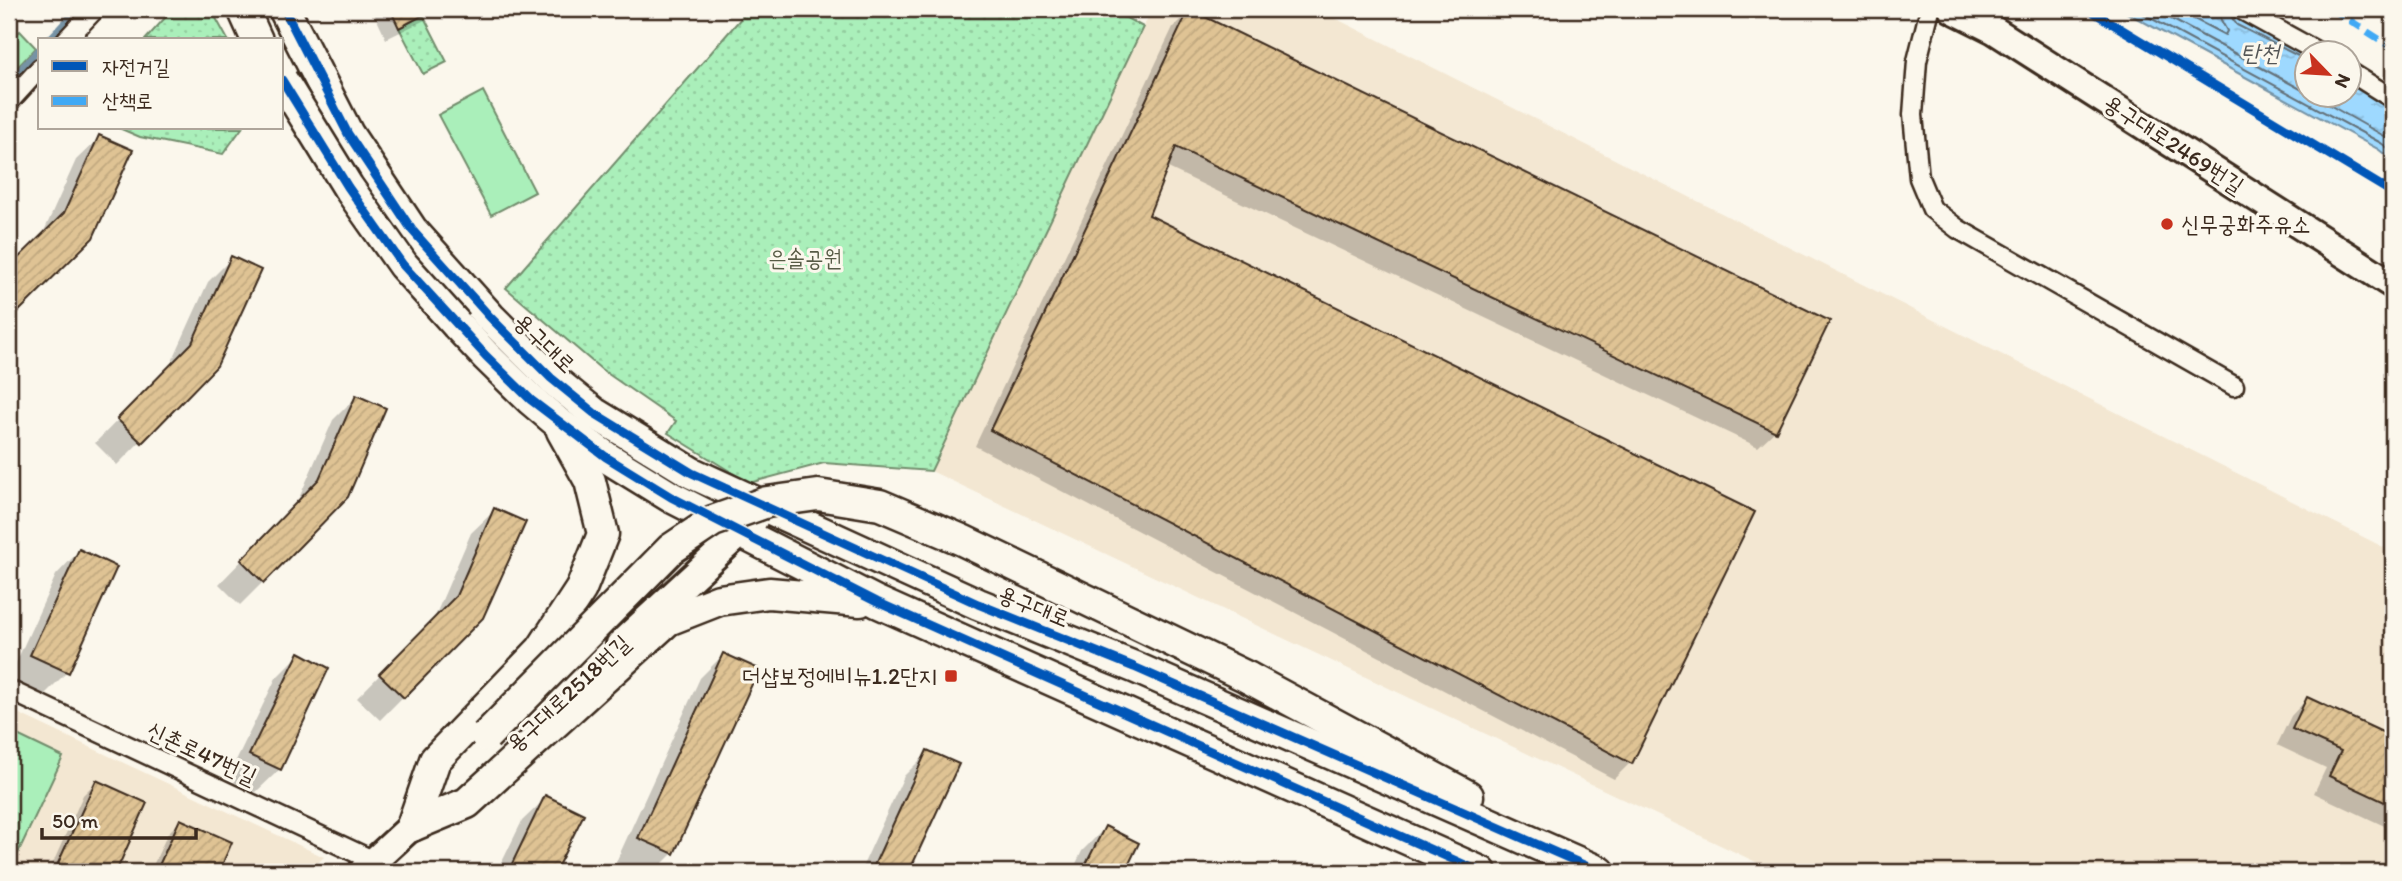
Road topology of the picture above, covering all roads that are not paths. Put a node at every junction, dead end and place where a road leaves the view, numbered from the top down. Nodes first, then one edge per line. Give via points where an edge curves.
1 (95, 9) edge
2 (243, 9) edge
3 (284, 9) edge
4 (1930, 9) edge
5 (1952, 9) edge
6 (2241, 9) edge
7 (68, 38) edge
8 (256, 38) edge
9 (2294, 39) edge
10 (38, 70) edge
11 (2364, 81) edge
12 (284, 83) edge
13 (2393, 99) edge
14 (9, 102) edge
15 (2393, 285) edge
16 (2234, 386) dead end
17 (531, 400) junction
18 (557, 422) junction
19 (652, 450) junction
20 (768, 507) junction
21 (740, 533) junction
22 (826, 577) junction
23 (877, 602) junction
24 (978, 604) junction
25 (9, 690) edge
26 (412, 826) junction
27 (368, 867) edge
28 (1481, 872) edge
29 (1601, 872) edge

1 - 7 street
2 - 8 main road
3 - 19 main road, 용구대로 via 348,134 412,230 551,378 594,413
4 - 16 street via 1917,61 1913,115 1919,178 1932,209 1958,229
5 - 15 street, 용구대로2469번길 via 1994,30
6 - 9 street
10 - 14 street
11 - 13 street
12 - 17 main road, bridge via 403,265
17 - 18 main road
17 - 19 main road via 555,408 643,469 655,467
18 - 21 main road via 671,497
18 - 26 main road via 590,481 603,534 581,589 541,650 435,760
19 - 20 main road, 용구대로
20 - 21 street, 용구대로2518번길
20 - 24 main road, 용구대로
21 - 22 main road
21 - 26 street, 용구대로2518번길 via 469,785
22 - 23 main road
22 - 24 main road via 825,569 831,565 933,609
23 - 26 main road via 769,593 719,600 668,620 467,803
23 - 28 main road
24 - 29 main road, 용구대로 via 1134,667
25 - 27 street, 신촌로47번길
26 - 27 street, 용구대로2518번길
26 - 29 main road, bridge via 442,779 671,549 713,521 768,502 818,495 880,505 998,557 1247,677

